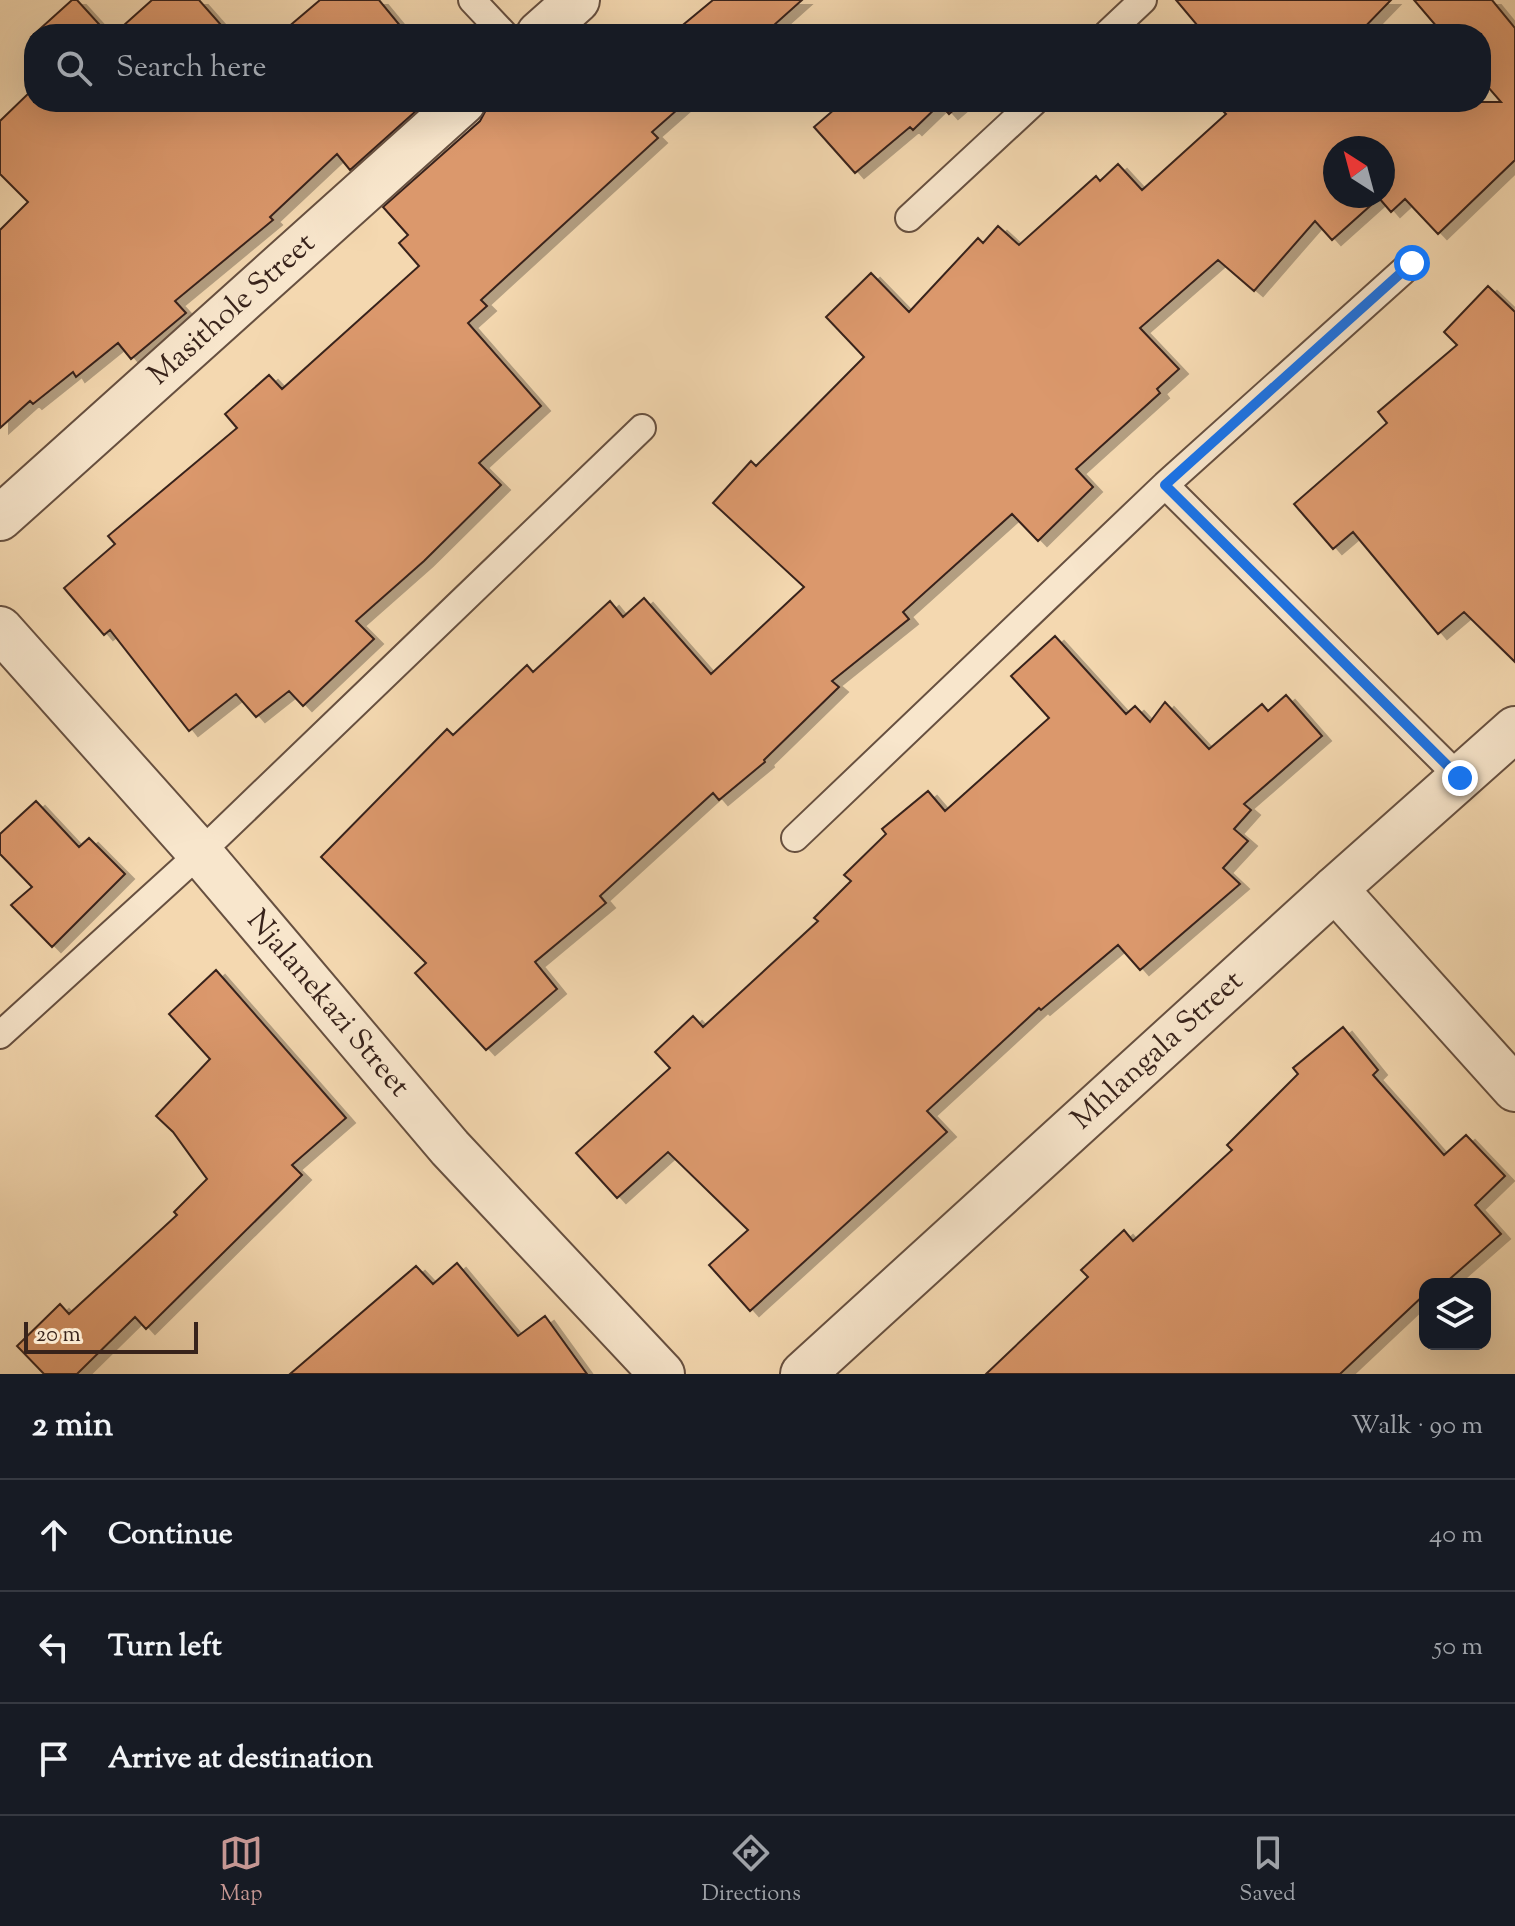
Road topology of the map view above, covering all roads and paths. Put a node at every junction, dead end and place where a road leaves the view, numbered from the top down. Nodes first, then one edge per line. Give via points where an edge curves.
1 (472, 0) edge
2 (577, 0) edge
3 (1143, 0) edge
4 (495, 24) edge
5 (550, 24) edge
6 (1118, 24) edge
7 (452, 112) edge
8 (1023, 112) edge
9 (909, 218) dead end
10 (1412, 263) dead end
11 (642, 428) dead end
12 (1165, 485) junction
13 (0, 518) edge
14 (0, 629) edge
15 (1515, 729) edge
16 (1460, 778) junction
17 (795, 838) dead end
18 (200, 853) junction
19 (1335, 889) junction
20 (0, 1035) edge
21 (1515, 1089) edge
22 (662, 1374) edge
23 (803, 1374) edge

1 - 4 lane
2 - 5 street
3 - 6 lane
7 - 13 street, Masithole Street
8 - 9 lane
10 - 12 lane
11 - 18 lane
12 - 16 lane
12 - 17 lane
14 - 18 street, Njalanekazi Street
15 - 16 street, Mhlangala Street
16 - 19 street, Mhlangala Street
18 - 20 lane
18 - 22 street, Njalanekazi Street via 450,1148
19 - 21 street
19 - 23 street, Mhlangala Street

